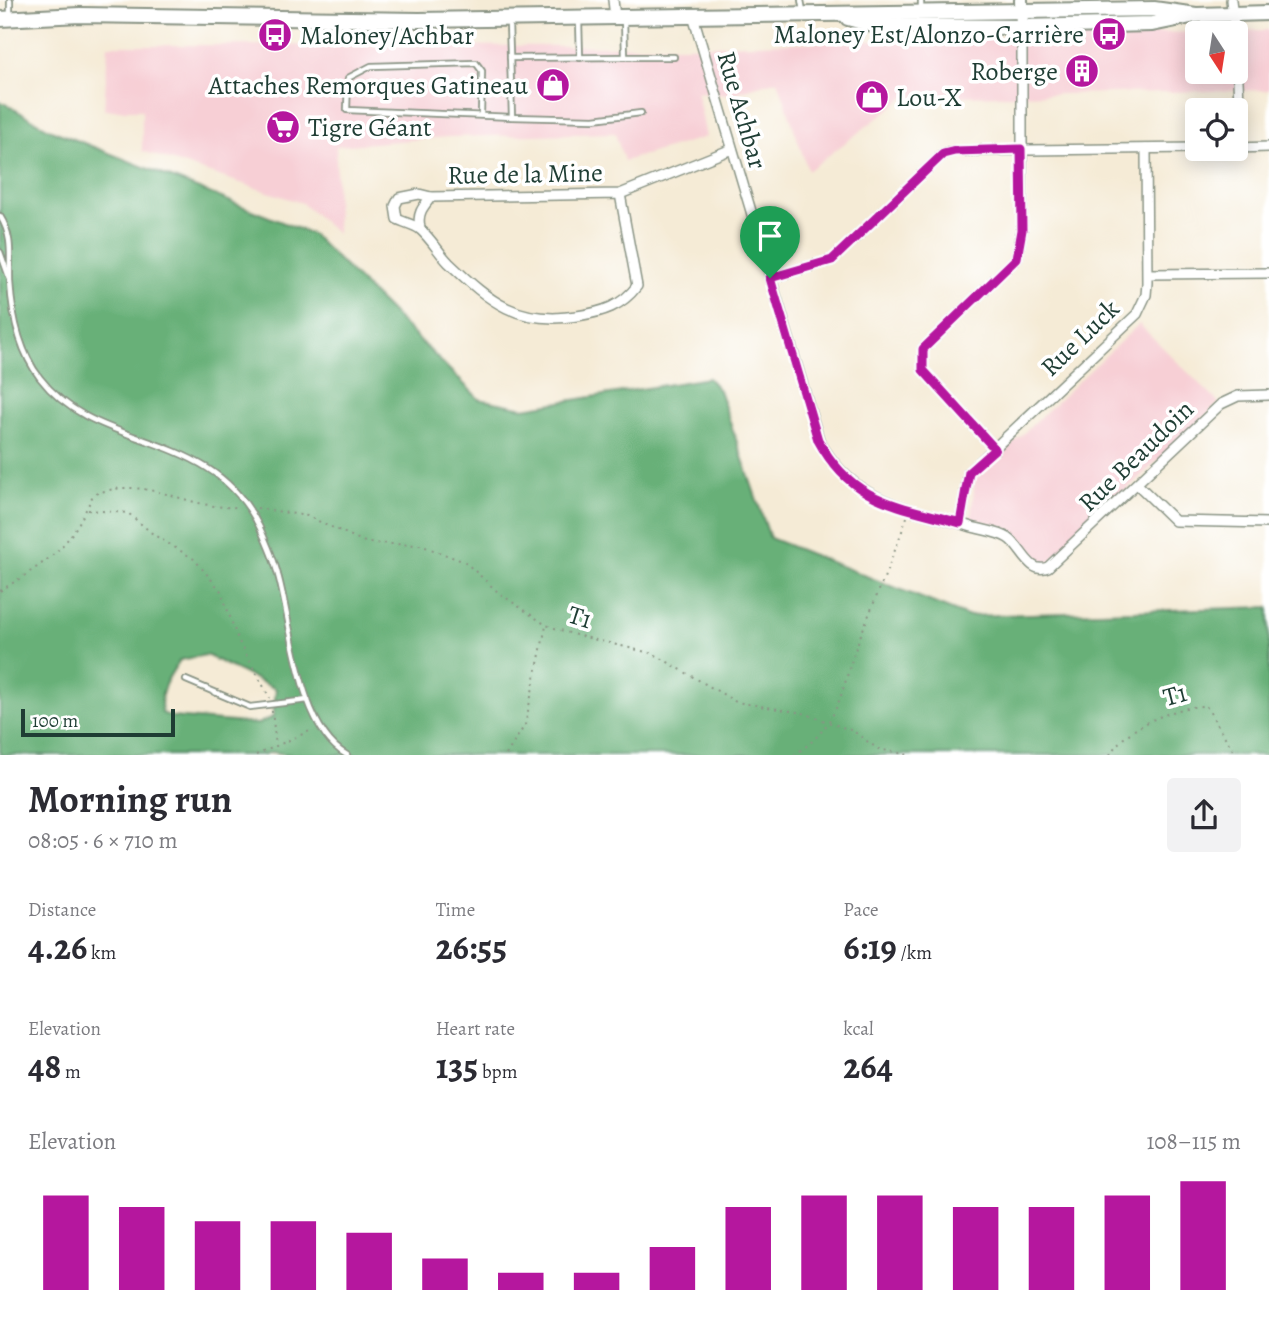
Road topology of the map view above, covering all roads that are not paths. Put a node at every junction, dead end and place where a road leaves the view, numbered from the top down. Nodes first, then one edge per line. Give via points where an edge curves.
1 (10, 0) edge
2 (613, 0) edge
3 (800, 0) edge
4 (1021, 5) edge
5 (921, 6) edge
6 (1233, 7) edge
7 (1269, 13) edge
8 (804, 15) junction
9 (840, 15) junction
10 (1196, 15) junction
11 (693, 16) junction
12 (579, 17) junction
13 (619, 17) junction
14 (509, 18) junction
15 (5, 19) edge
16 (1022, 27) junction
17 (625, 57) junction
18 (510, 58) junction
19 (580, 58) junction
20 (674, 58) dead end
21 (640, 113) dead end
22 (481, 115) junction
23 (512, 117) junction
24 (1269, 147) edge
25 (1185, 148) edge
26 (1248, 148) edge
27 (732, 149) junction
28 (1021, 149) junction
29 (1146, 149) junction
30 (620, 194) junction
31 (431, 197) junction
32 (0, 216) edge
33 (420, 228) junction
34 (0, 252) edge
35 (1269, 273) edge
36 (1148, 274) junction
37 (770, 278) junction
38 (10, 279) junction
39 (1269, 395) edge
40 (995, 449) junction
41 (1137, 484) junction
42 (960, 523) junction
43 (1269, 523) edge
44 (1042, 570) joint
45 (186, 680) dead end
46 (308, 700) junction
47 (346, 755) edge

1 - 15 lane
2 - 13 street
3 - 8 lane
4 - 5 main road
4 - 10 main road via 1154,9
4 - 16 street
5 - 9 main road
6 - 7 main road
6 - 10 main road
8 - 9 main road
8 - 11 main road
9 - 16 main road via 877,26
10 - 16 main road via 1152,24
11 - 13 main road
11 - 27 street, Rue Achbar
12 - 13 main road
12 - 14 main road
12 - 19 lane
13 - 17 lane
14 - 15 main road via 80,15
14 - 18 lane
16 - 28 street
17 - 19 lane
17 - 20 lane
18 - 19 lane
18 - 23 lane
21 - 23 lane via 594,118
22 - 22 lane via 482,71 476,63 371,66 348,78 347,110
22 - 23 lane
24 - 26 street
25 - 29 street
27 - 30 street, Rue de la Mine
27 - 37 street, Rue Achbar
28 - 29 street
28 - 37 street via 943,154 832,260
28 - 40 street via 1022,230 1017,258 923,349 923,370
29 - 36 street, Rue Luck
30 - 31 street, Rue de la Mine
30 - 33 street, Rue de la Mine via 637,286 625,302 589,314 548,320 513,313 448,262
31 - 33 street, Rue de la Mine via 421,209
31 - 33 street, Rue de la Mine via 409,195 399,198 395,206 397,219
32 - 38 lane via 12,245
34 - 38 lane
35 - 36 street
36 - 40 street, Rue Luck via 1146,295 1137,314
37 - 42 street, Rue Achbar via 818,440 830,462 857,489
38 - 46 lane via 16,327 25,350 40,377 65,402 91,420 177,450 228,483 247,506 278,574
39 - 41 street, Rue Beaudoin via 1230,398
40 - 42 street, Rue Luck via 969,472
41 - 43 street via 1175,522
41 - 44 street, Rue Beaudoin
42 - 44 street, Rue Achbar via 1008,538
45 - 46 lane via 250,707
46 - 47 lane via 319,727

